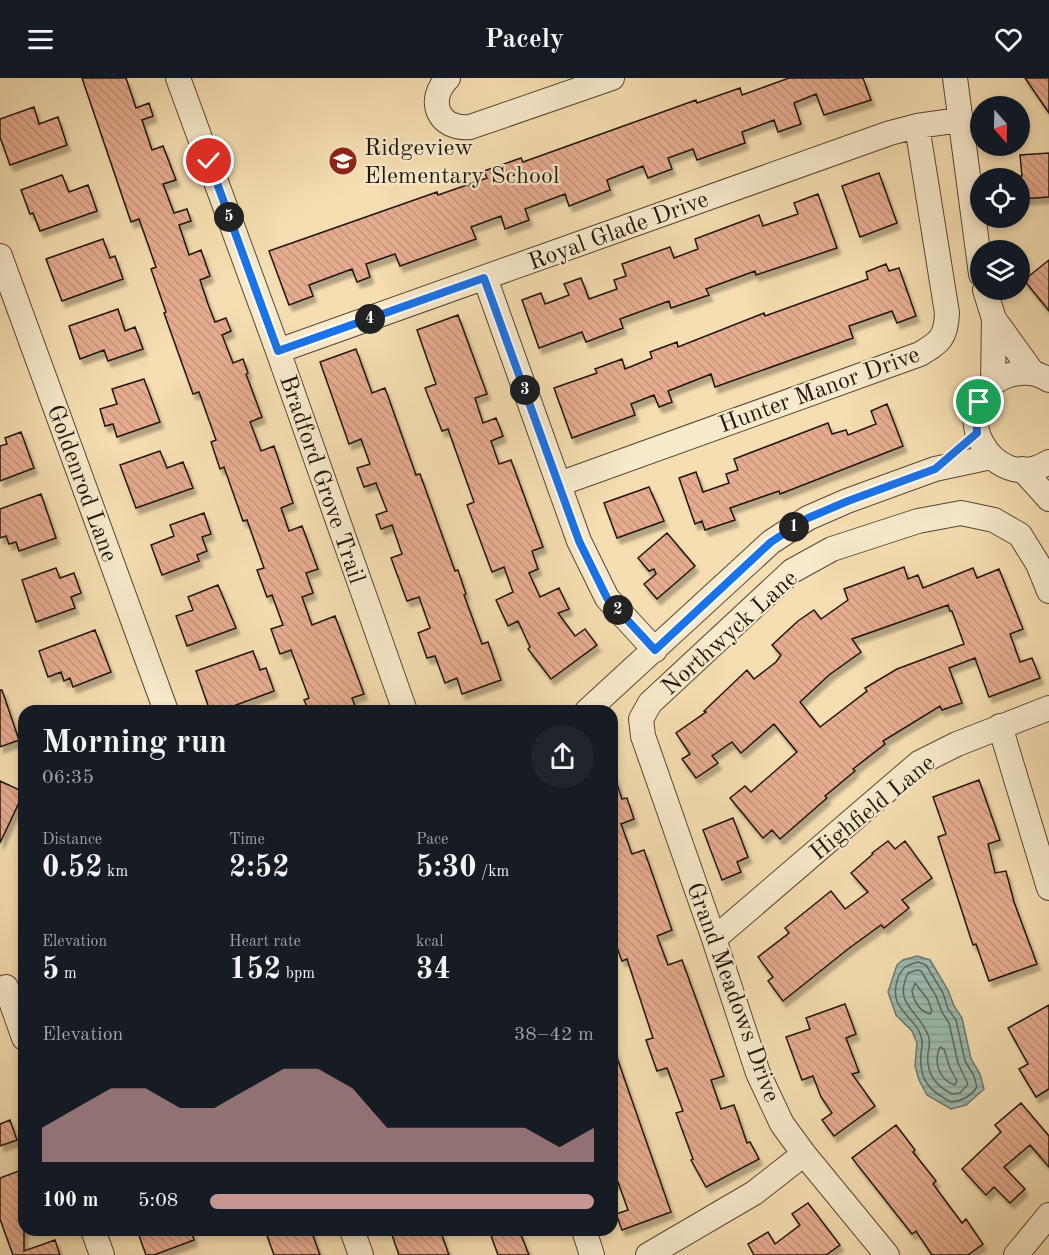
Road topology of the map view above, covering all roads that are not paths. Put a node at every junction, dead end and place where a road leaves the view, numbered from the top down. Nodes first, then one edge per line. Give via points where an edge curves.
1 (178, 78) edge
2 (448, 78) edge
3 (612, 78) edge
4 (955, 78) edge
5 (960, 120) junction
6 (917, 126) junction
7 (976, 240) edge
8 (0, 256) edge
9 (484, 278) junction
10 (988, 300) edge
11 (994, 319) junction
12 (278, 351) junction
13 (1041, 376) edge
14 (993, 383) junction
15 (977, 433) junction
16 (991, 457) junction
17 (1049, 462) edge
18 (935, 469) junction
19 (1022, 469) junction
20 (559, 484) junction
21 (1049, 499) edge
22 (1049, 591) edge
23 (655, 650) junction
24 (164, 705) edge
25 (403, 705) edge
26 (594, 705) edge
27 (1049, 708) edge
28 (1000, 726) junction
29 (643, 736) joint
30 (1049, 888) edge
31 (714, 939) junction
32 (10, 986) edge
33 (18, 1016) edge
34 (804, 1154) junction
35 (1049, 1215) edge
36 (95, 1236) edge
37 (354, 1236) edge
38 (586, 1236) edge
39 (102, 1255) edge
40 (361, 1255) edge
41 (592, 1255) edge
42 (648, 1255) edge
43 (887, 1255) edge
44 (1016, 1255) edge

1 - 12 street, Bradford Grove Trail
2 - 3 street via 436,96 441,117 459,128 470,128
4 - 5 street
5 - 6 street, Royal Glade Drive
5 - 7 street
6 - 9 street, Royal Glade Drive
6 - 20 street, Hunter Manor Drive via 947,313 940,342 920,354
8 - 24 street, Goldenrod Lane
9 - 12 street, Royal Glade Drive
9 - 20 street
10 - 11 street
11 - 13 street
11 - 14 street
12 - 25 street, Bradford Grove Trail
13 - 14 street via 1016,373
14 - 15 street via 979,402
15 - 16 street
15 - 18 street
16 - 18 street
16 - 19 street via 1005,466
17 - 19 street
18 - 23 street via 808,518 771,542
19 - 21 street
20 - 23 street via 579,541 607,598
22 - 29 street, Northwyck Lane via 1020,535 994,520 961,513 918,521 832,549 792,571 650,702 641,719
23 - 26 street
27 - 28 street, Highfield Lane
28 - 30 street
28 - 31 street, Highfield Lane via 919,763
29 - 31 street, Grand Meadows Drive
31 - 34 street, Grand Meadows Drive via 758,1073 782,1124
32 - 33 street
34 - 42 street via 754,1193
34 - 43 street, Grand Meadows Drive
35 - 44 street
36 - 39 street
37 - 40 street
38 - 41 street

